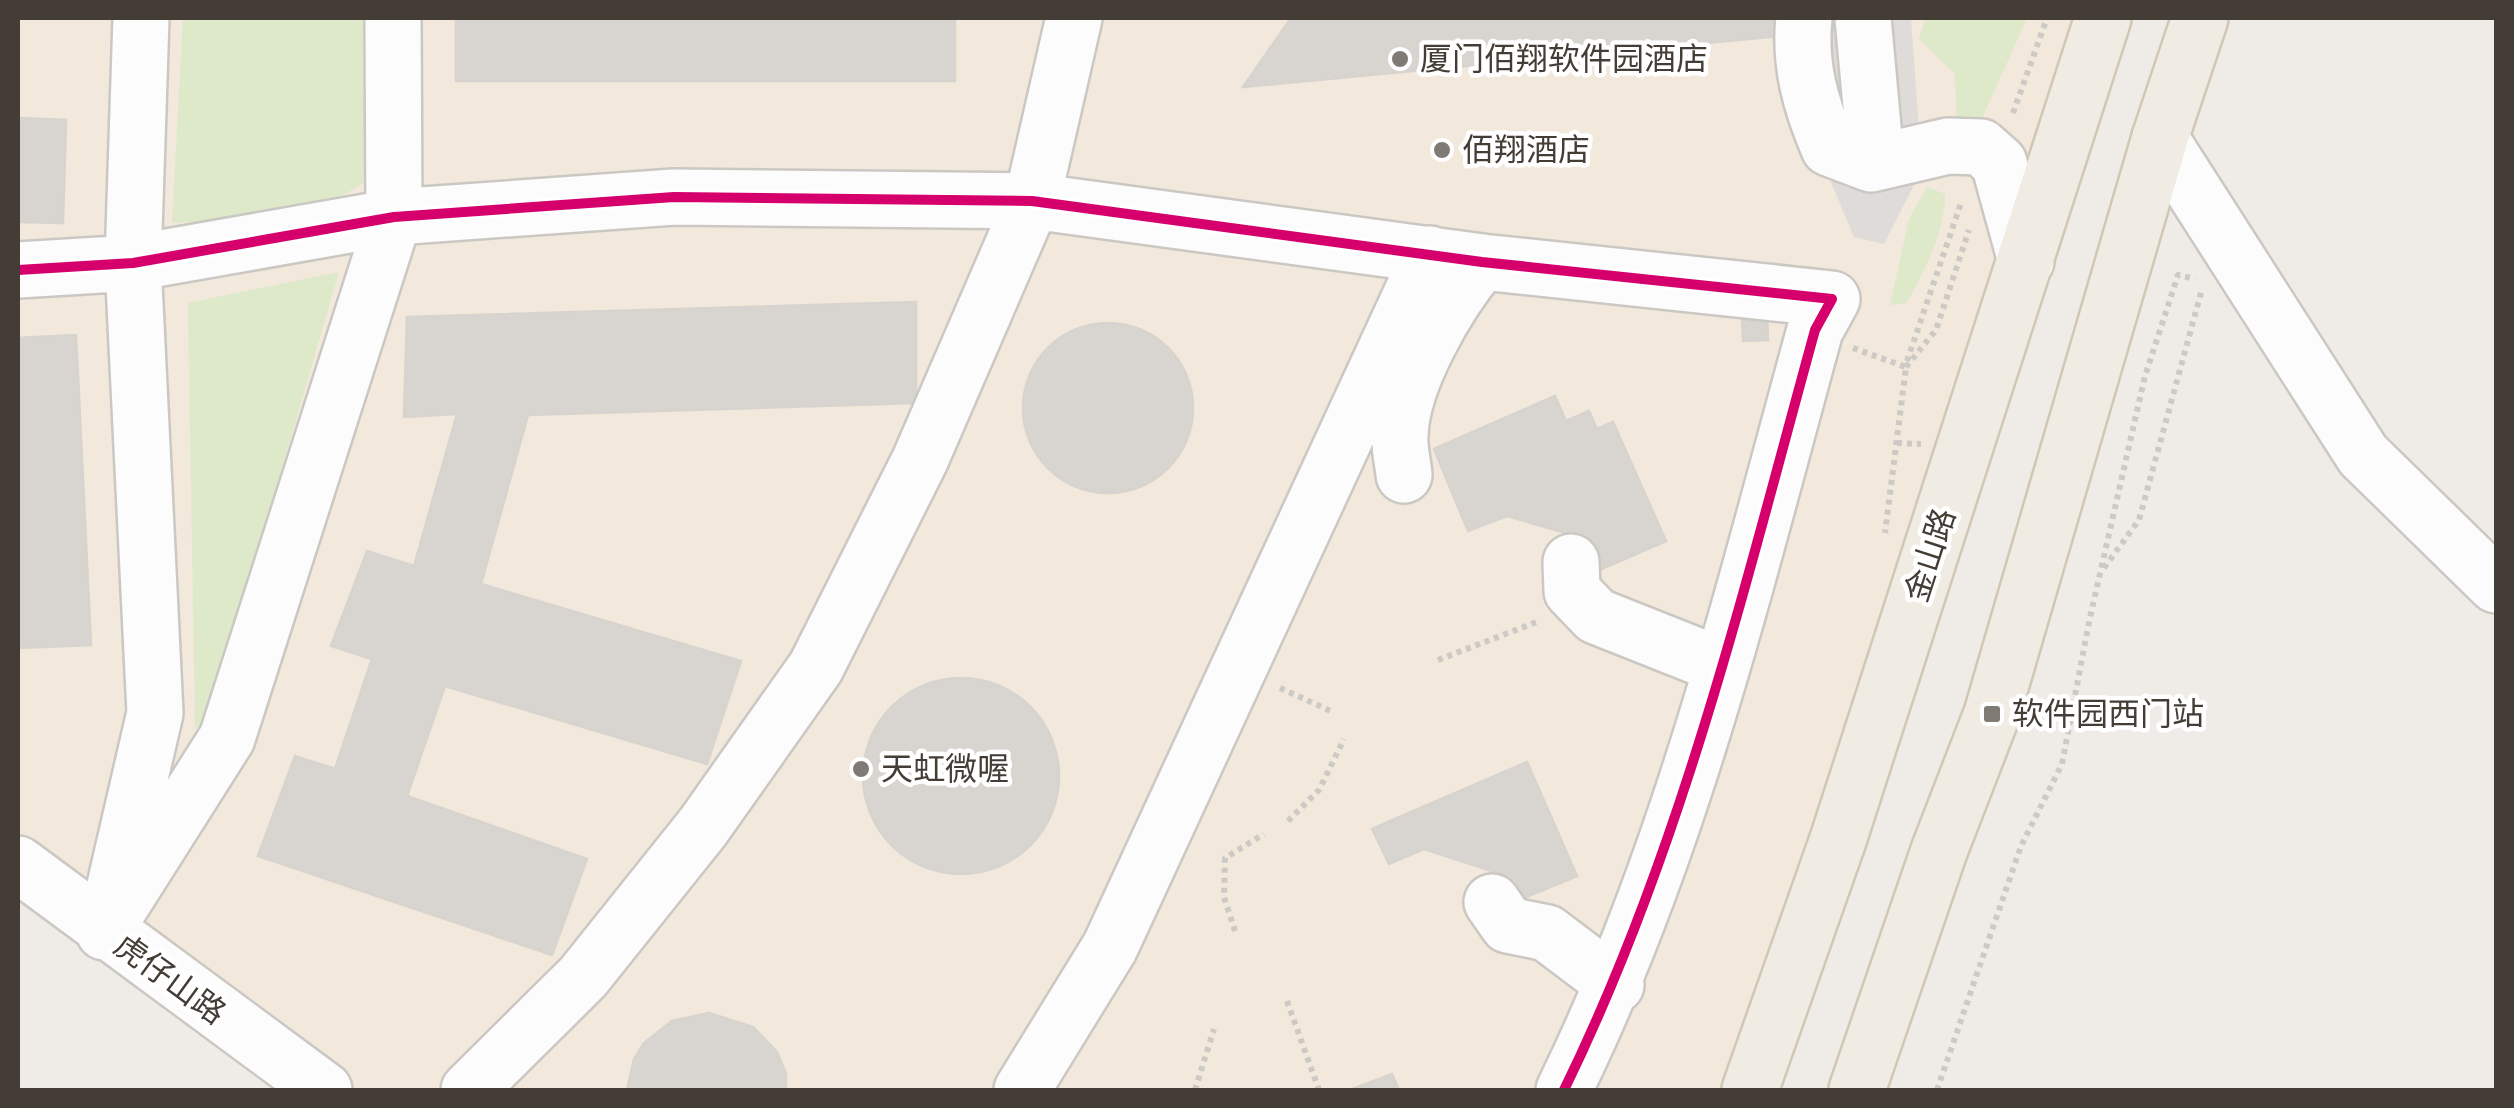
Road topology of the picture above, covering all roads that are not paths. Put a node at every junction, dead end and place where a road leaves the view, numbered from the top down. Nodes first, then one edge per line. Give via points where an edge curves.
1 (142, 18) edge
2 (393, 18) edge
3 (1074, 18) edge
4 (1804, 18) edge
5 (1863, 18) edge
6 (2103, 18) edge
7 (2200, 18) edge
8 (2160, 138) junction
9 (1894, 157) junction
10 (1032, 201) junction
11 (394, 217) junction
12 (1456, 258) junction
13 (2026, 261) junction
14 (133, 263) junction
15 (18, 270) edge
16 (1404, 475) dead end
17 (1572, 576) road end
18 (2496, 585) edge
19 (1722, 666) junction
20 (18, 864) edge
21 (1492, 902) dead end
22 (104, 932) junction
23 (1616, 984) junction
24 (324, 1090) edge
25 (469, 1090) edge
26 (1022, 1090) edge
27 (1564, 1090) edge
28 (1750, 1090) edge
29 (1856, 1090) edge

1 - 14 street
2 - 11 street
3 - 10 street
4 - 9 street via 1809,102 1829,148
5 - 9 street via 1874,138
6 - 13 main road, 金山路
7 - 8 main road
8 - 18 street via 2363,455
8 - 29 main road via 1992,714
9 - 13 street via 1981,147 1999,162
10 - 11 street via 674,197
10 - 12 street
10 - 25 street via 920,460 816,667 703,827 584,976
11 - 14 street
11 - 22 street via 227,738
12 - 16 street via 1456,293 1413,382 1400,434
12 - 19 street via 1832,299 1814,330
12 - 26 street via 1110,947
13 - 28 main road, 金山路
14 - 15 street
14 - 22 street via 156,713
17 - 19 street via 1596,616
19 - 23 street
20 - 22 street, 虎仔山路
21 - 23 street via 1508,925 1546,933
22 - 24 street, 虎仔山路
23 - 27 street

